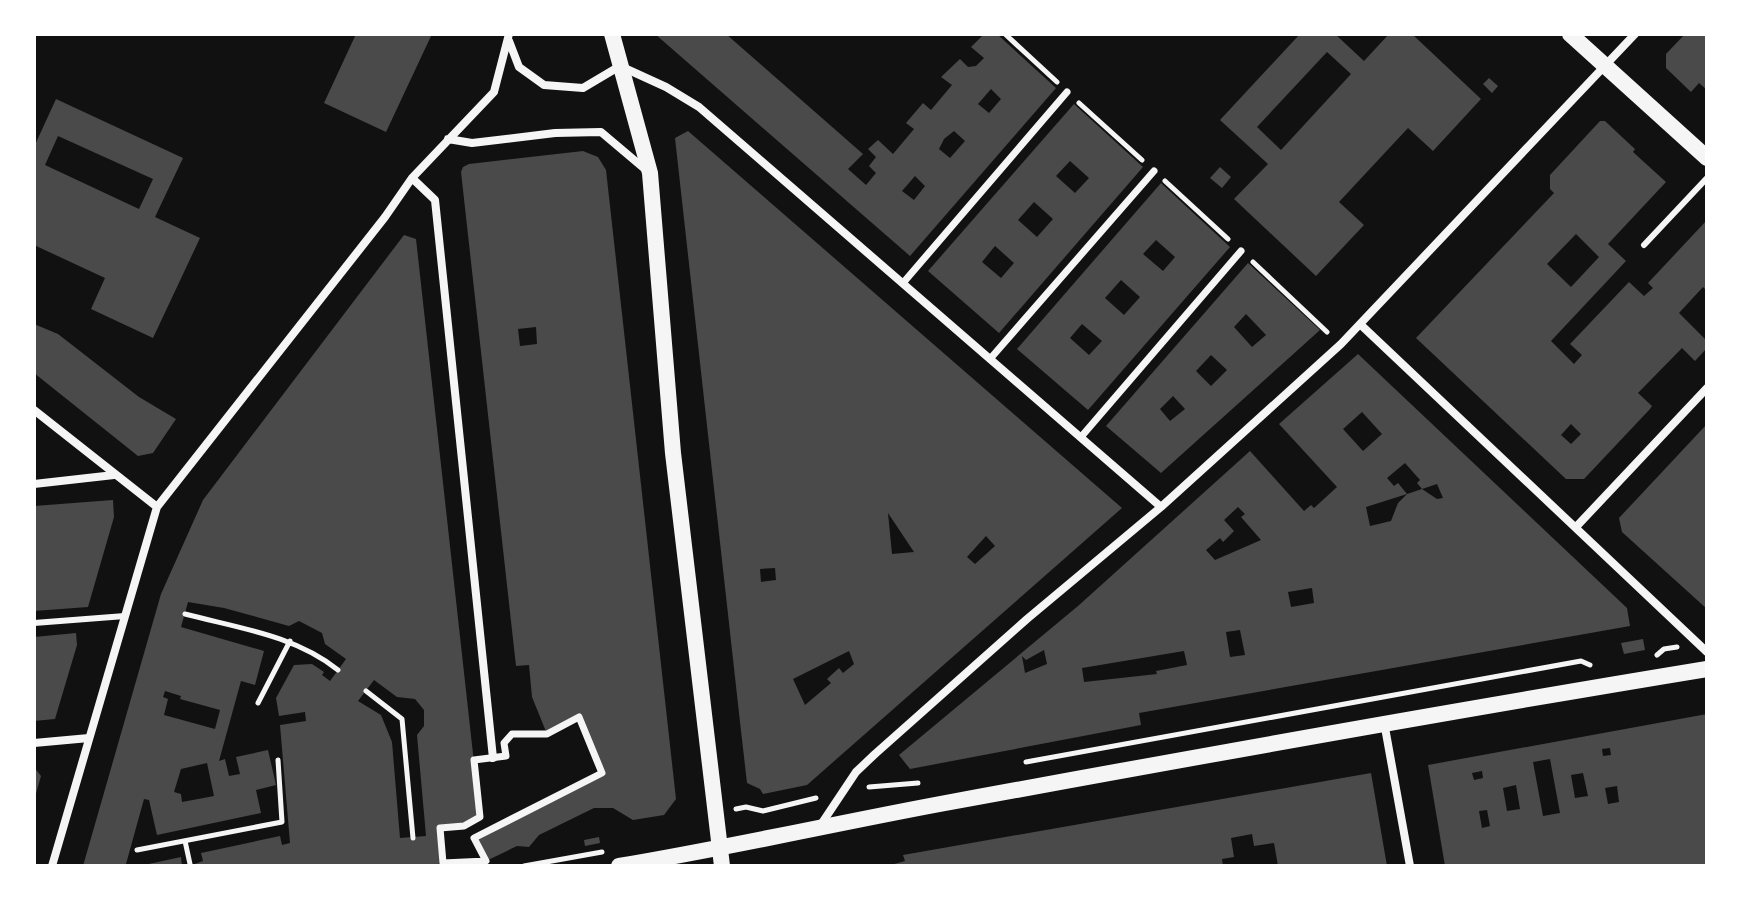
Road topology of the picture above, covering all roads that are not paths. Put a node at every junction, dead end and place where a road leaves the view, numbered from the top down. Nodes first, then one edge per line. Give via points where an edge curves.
1 (612, 34) edge
2 (1570, 34) edge
3 (1635, 34) edge
4 (509, 37) edge
5 (1606, 64) junction
6 (620, 66) junction
7 (1067, 92) road end
8 (448, 139) junction
9 (1707, 158) edge
10 (1154, 171) road end
11 (650, 173) junction
12 (412, 178) junction
13 (1707, 178) edge
14 (1644, 245) dead end
15 (1241, 251) road end
16 (903, 283) junction
17 (1361, 325) junction
18 (990, 359) junction
19 (1707, 388) edge
20 (34, 410) edge
21 (1081, 437) junction
22 (114, 475) junction
23 (34, 484) edge
24 (157, 507) junction
25 (1161, 507) junction
26 (1576, 527) junction
27 (125, 616) junction
28 (34, 623) edge
29 (1707, 652) edge
30 (1707, 669) edge
31 (1384, 722) junction
32 (89, 738) junction
33 (34, 743) edge
34 (493, 758) junction
35 (819, 828) junction
36 (721, 858) edge
37 (52, 866) edge
38 (619, 866) edge
39 (1410, 866) edge

1 - 6 main road
2 - 5 main road
3 - 5 street
4 - 6 street via 519,67 544,85 583,88
4 - 8 street via 494,92
5 - 9 main road
5 - 17 street
6 - 11 main road
6 - 16 street via 699,107
7 - 16 street
8 - 11 street via 472,143 601,132
8 - 12 street
10 - 18 street
11 - 36 main road via 673,453
12 - 24 street
12 - 34 street via 435,200
13 - 14 lane
15 - 21 street
16 - 18 street
17 - 25 street
17 - 26 street
18 - 21 street
19 - 26 street
20 - 22 street
21 - 25 street
22 - 23 street
22 - 24 street
24 - 27 street
25 - 35 street via 875,754 856,772
26 - 29 street
27 - 28 lane
27 - 32 street
30 - 31 main road
31 - 35 main road
31 - 39 street
32 - 33 street
32 - 37 street
34 - 34 street via 506,756 504,743 512,734 547,734 579,717 602,773 474,838 486,861 443,863 440,828 464,826 480,817 474,760
35 - 36 main road
36 - 38 main road

